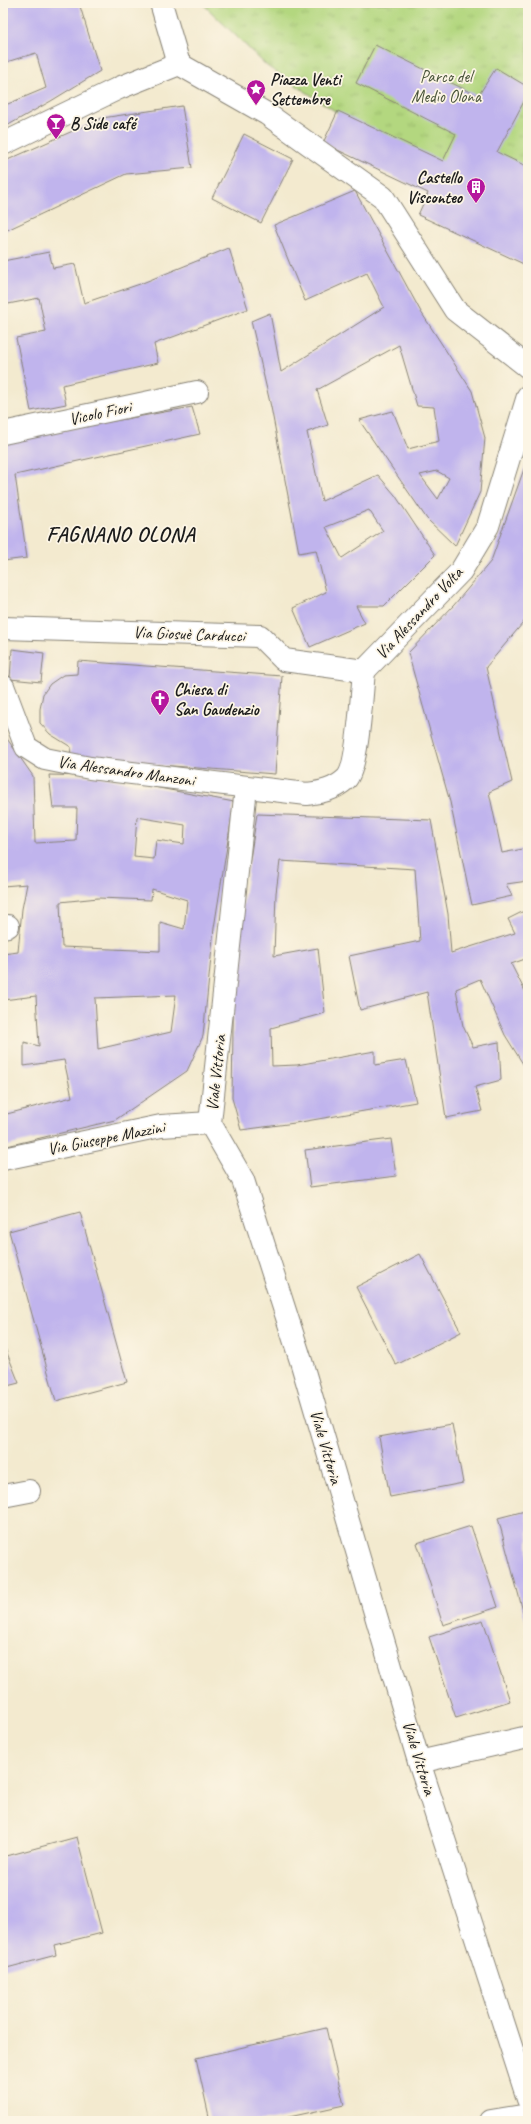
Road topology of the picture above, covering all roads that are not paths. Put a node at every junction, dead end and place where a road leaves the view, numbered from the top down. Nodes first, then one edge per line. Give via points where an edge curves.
1 (161, 3) edge
2 (179, 64) junction
3 (3, 144) edge
4 (528, 367) edge
5 (196, 392) dead end
6 (528, 396) edge
7 (3, 433) edge
8 (3, 628) edge
9 (364, 671) junction
10 (3, 686) edge
11 (246, 788) junction
12 (210, 1123) junction
13 (3, 1159) edge
14 (29, 1491) dead end
15 (3, 1496) edge
16 (528, 1737) edge
17 (419, 1762) junction
18 (528, 2099) edge
19 (528, 2115) edge
20 (491, 2121) edge

1 - 2 street
2 - 3 street via 119,88
2 - 4 street via 267,114 383,196 455,310
5 - 7 street, Vicolo Fiori
6 - 9 street, Via Alessandro Volta via 488,526 461,571
8 - 9 street, Via Giosuè Carducci via 260,636 284,660
9 - 11 street, Via Alessandro Manzoni via 355,756 347,778 331,790 307,794
10 - 11 street, Via Alessandro Manzoni via 26,747 45,759 90,768
11 - 12 street, Viale Vittoria
12 - 13 street, Via Giuseppe Mazzini via 161,1126
12 - 17 street, Viale Vittoria via 243,1180 303,1369
14 - 15 street
16 - 17 street
17 - 18 street, Viale Vittoria
19 - 20 street

